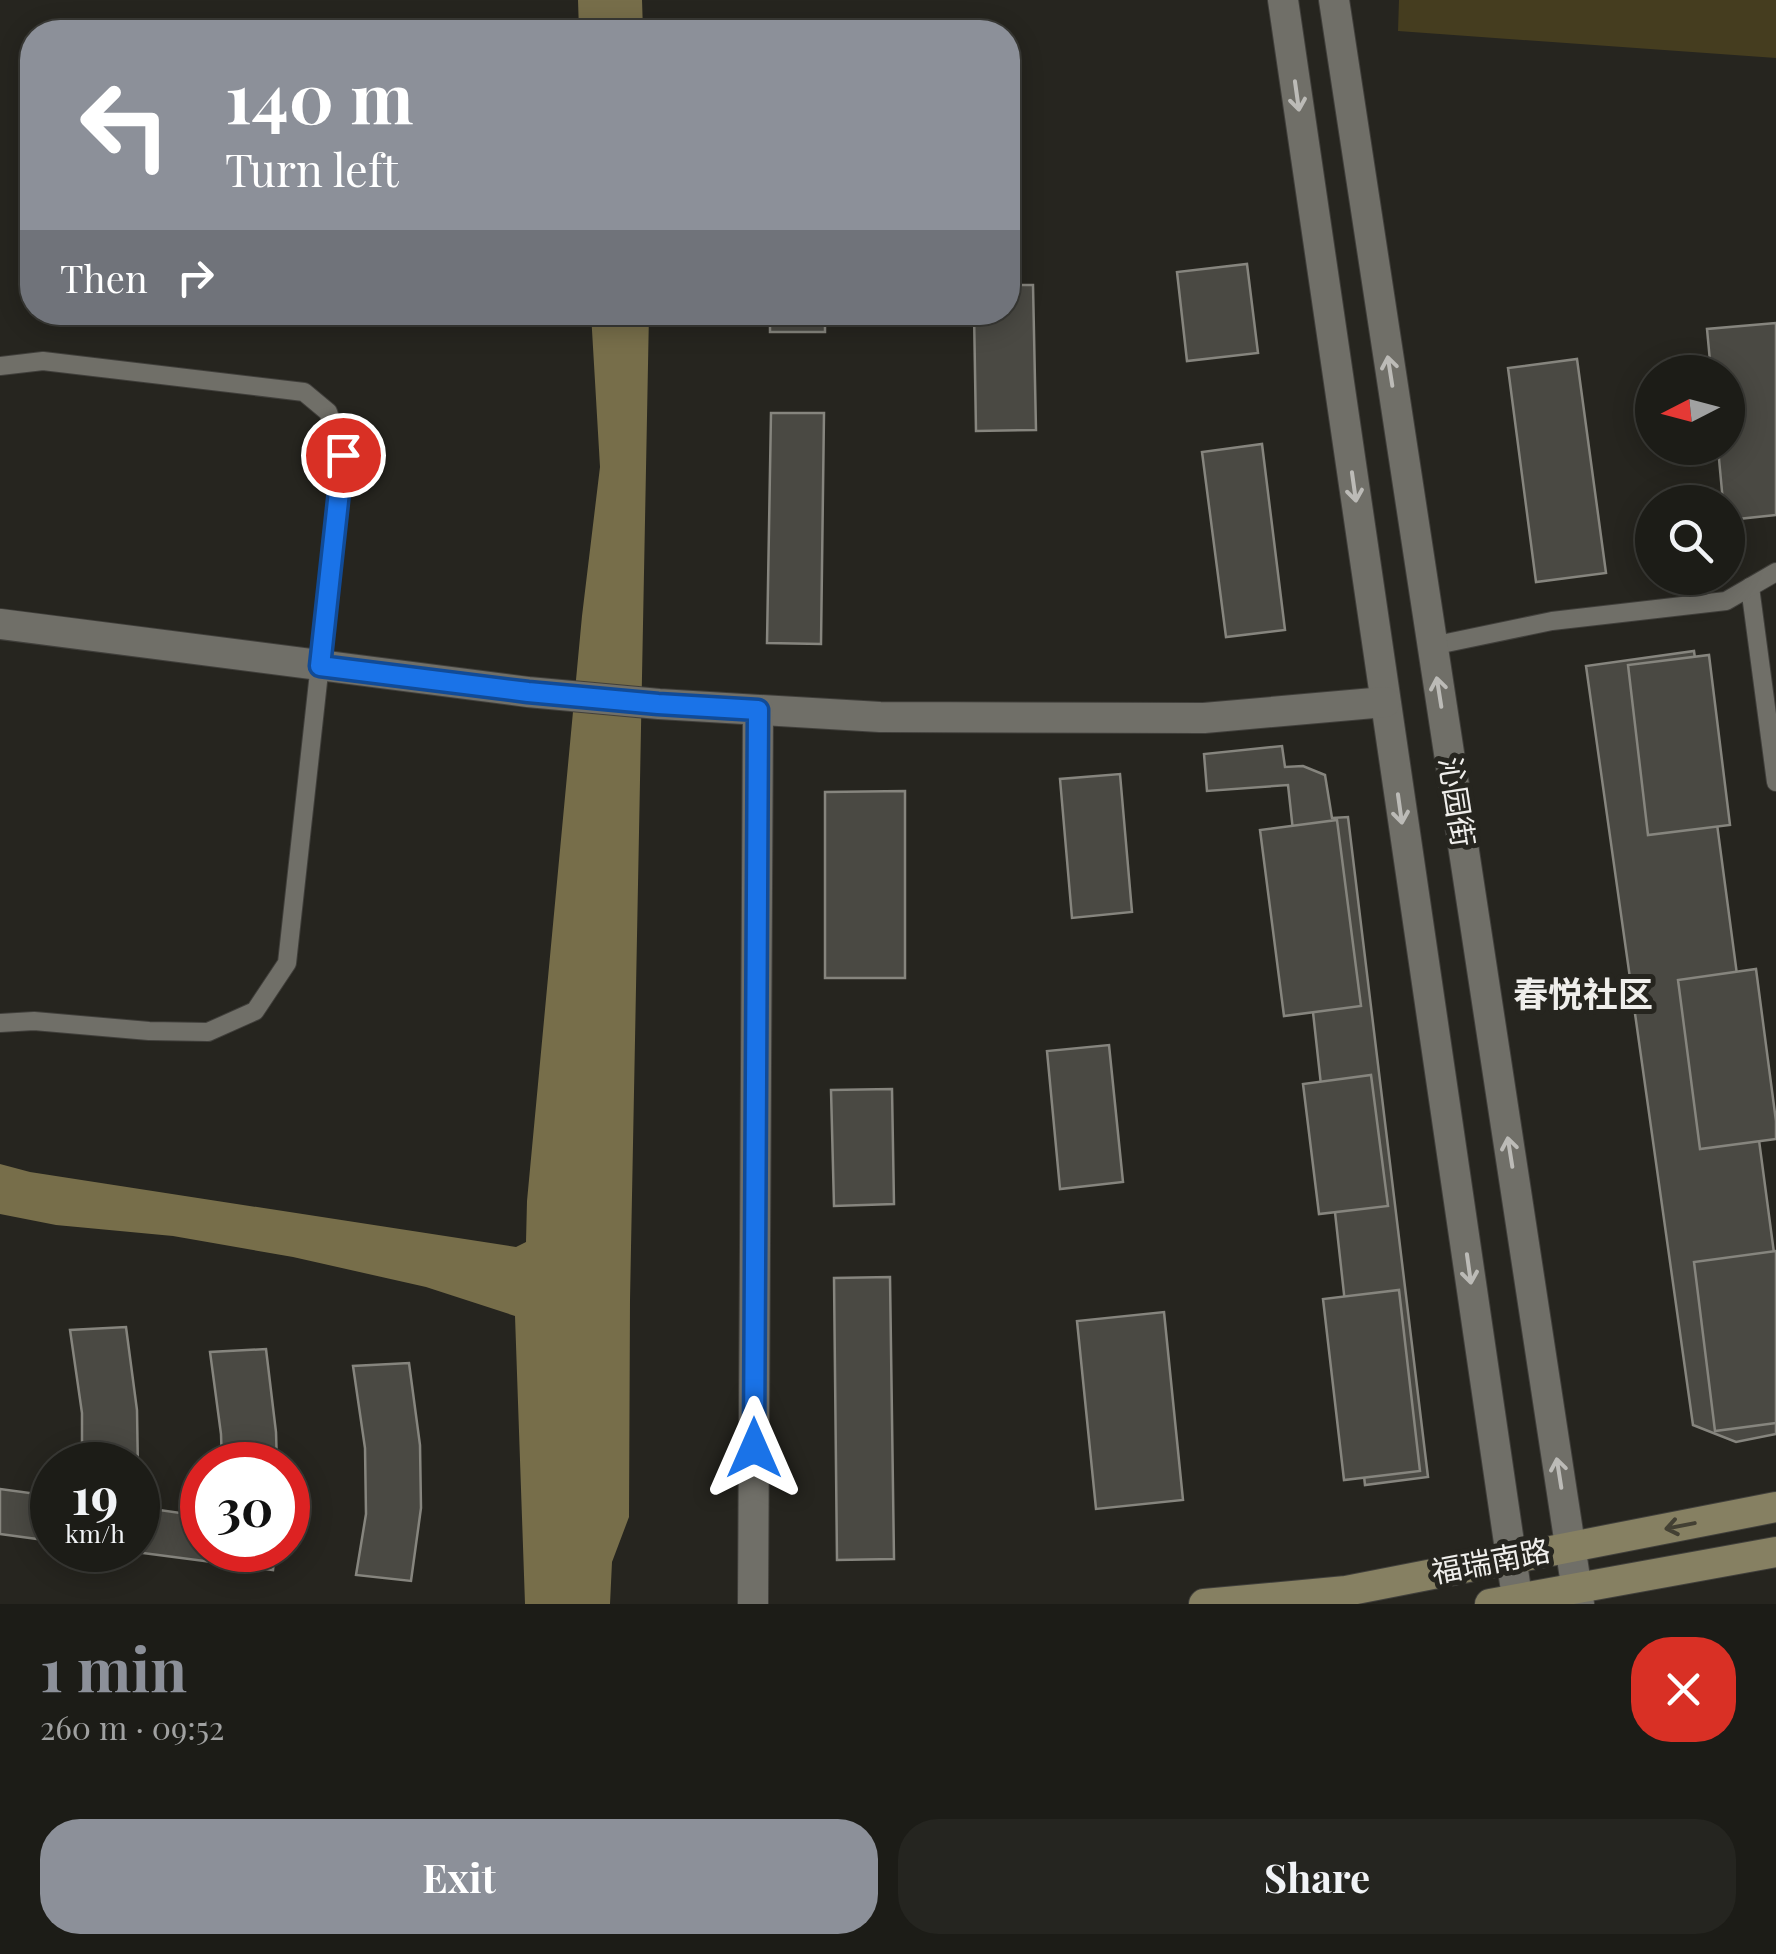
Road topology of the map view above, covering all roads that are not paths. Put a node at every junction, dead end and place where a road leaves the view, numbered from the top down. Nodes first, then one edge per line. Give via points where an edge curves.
1 (1283, 0) edge
2 (1334, 0) edge
3 (0, 366) edge
4 (1776, 572) edge
5 (1750, 587) junction
6 (0, 624) edge
7 (1432, 646) junction
8 (320, 666) junction
9 (1384, 702) junction
10 (758, 710) junction
11 (1776, 782) edge
12 (0, 1023) edge
13 (1776, 1507) edge
14 (1570, 1547) junction
15 (1776, 1552) edge
16 (1512, 1558) junction
17 (1578, 1596) edge
18 (1509, 1602) edge
19 (753, 1604) edge
20 (1204, 1604) edge

1 -> 9 street, 沁园街
7 -> 2 street, 沁园街
3 - 8 lane via 43,361 304,392 328,412 343,455
4 - 5 lane
5 - 7 lane via 1726,601 1552,621
5 - 11 lane
6 - 8 street
14 -> 7 street, 沁园街
8 - 10 street via 528,692
8 - 12 lane via 287,963 255,1011 208,1032
9 - 10 street via 1204,718
9 -> 16 street, 沁园街
10 - 19 street
13 -> 14 street, 福瑞南路
14 - 16 street, 福瑞南路
14 - 17 street, 沁园街
15 - 17 street, 福瑞南路
16 - 18 street, 沁园街
16 - 20 street, 福瑞南路 via 1346,1590
17 - 18 street, 福瑞南路

